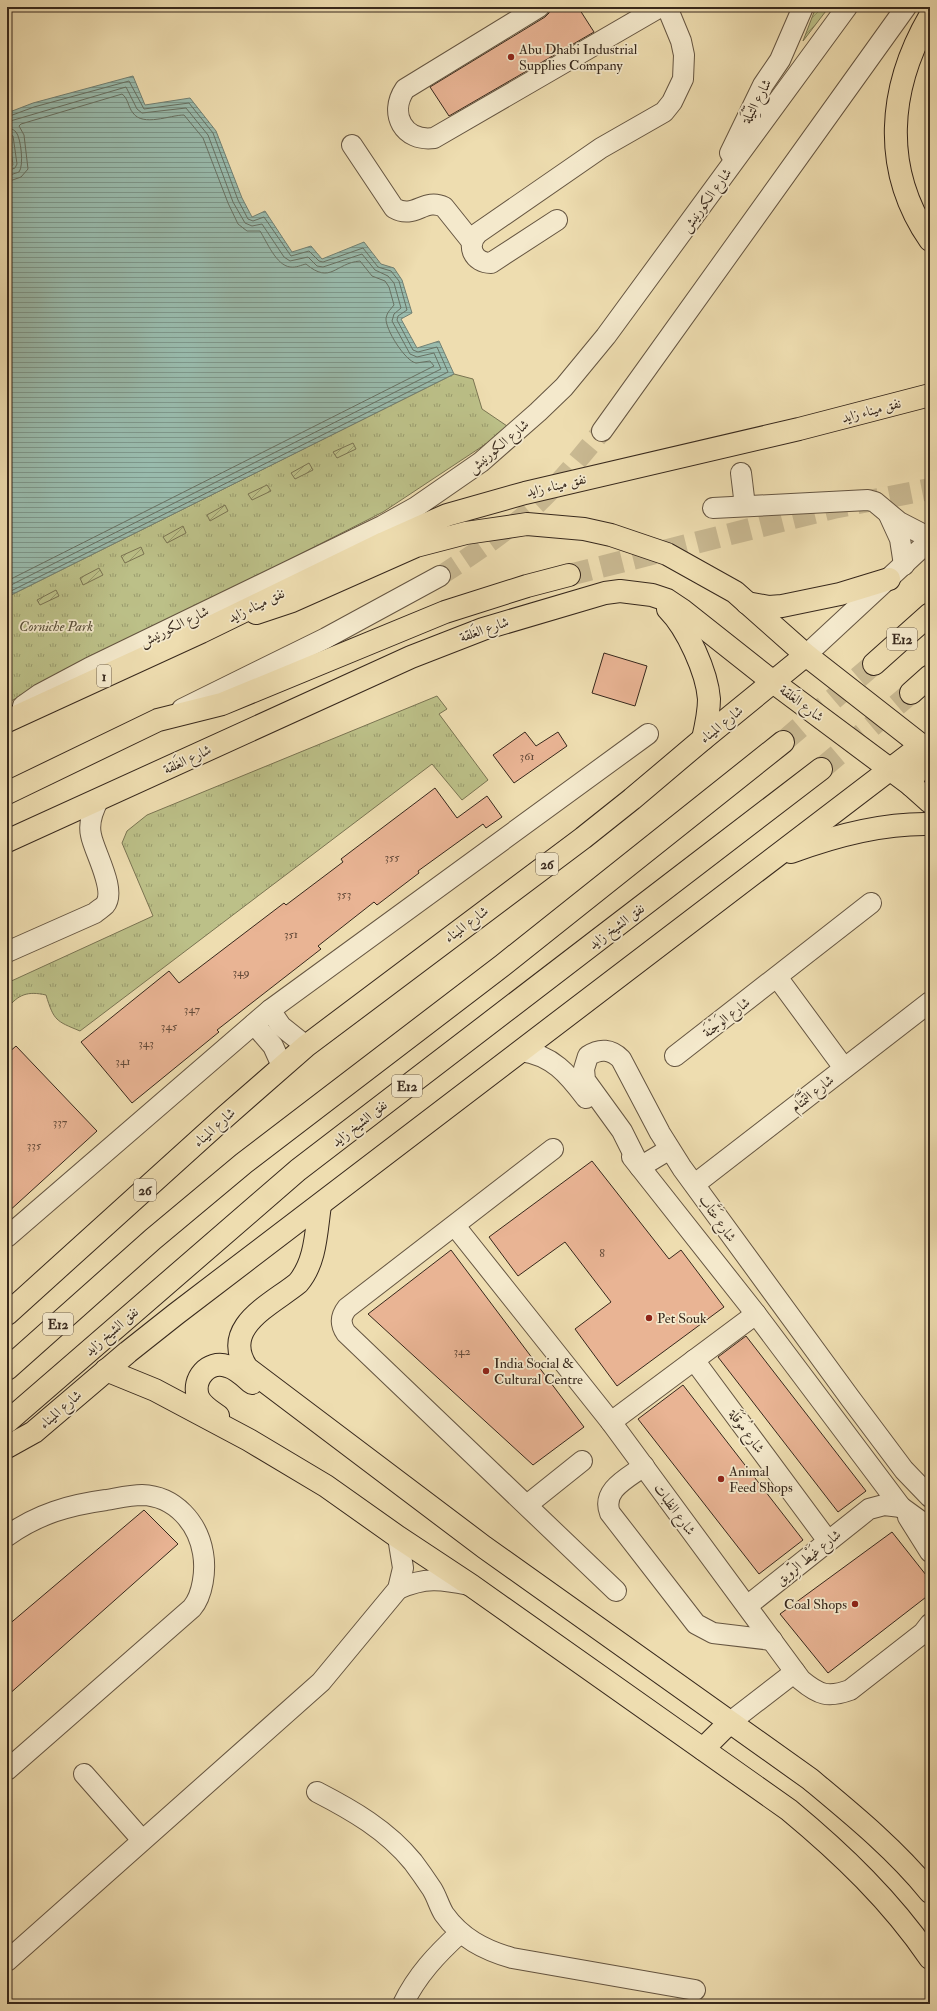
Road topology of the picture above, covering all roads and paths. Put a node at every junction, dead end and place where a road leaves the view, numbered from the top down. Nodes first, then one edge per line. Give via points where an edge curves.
1 (539, 7) edge
2 (660, 7) edge
3 (667, 7) edge
4 (803, 7) edge
5 (847, 7) edge
6 (906, 7) edge
7 (930, 16) edge
8 (352, 145) dead end
9 (710, 195) junction
10 (557, 220) dead end
11 (930, 240) edge
12 (472, 242) junction
13 (930, 394) edge
14 (602, 431) tunnel mouth
15 (741, 473) dead end
16 (745, 506) junction
17 (713, 508) dead end
18 (889, 516) junction
19 (930, 539) edge
20 (896, 572) junction
21 (569, 575) tunnel mouth
22 (440, 576) tunnel mouth
23 (652, 595) junction
24 (747, 603) junction
25 (930, 614) edge
26 (202, 632) junction
27 (788, 639) junction
28 (806, 655) junction
29 (874, 664) tunnel mouth
30 (766, 676) junction
31 (930, 676) edge
32 (911, 693) tunnel mouth
33 (7, 719) edge
34 (158, 720) junction
35 (648, 734) dead end
36 (703, 739) junction
37 (783, 742) tunnel mouth
38 (928, 750) edge
39 (822, 769) tunnel mouth
40 (890, 769) junction
41 (911, 785) junction
42 (7, 792) edge
43 (99, 799) junction
44 (930, 802) edge
45 (930, 824) edge
46 (7, 841) edge
47 (768, 862) junction
48 (871, 903) dead end
49 (7, 952) edge
50 (777, 977) junction
51 (930, 1002) edge
52 (270, 1010) junction
53 (254, 1024) junction
54 (306, 1046) junction
55 (521, 1051) junction
56 (675, 1056) dead end
57 (282, 1066) junction
58 (844, 1068) junction
59 (553, 1149) dead end
60 (670, 1149) junction
61 (640, 1167) junction
62 (694, 1184) junction
63 (320, 1205) junction
64 (455, 1226) junction
65 (7, 1237) edge
66 (7, 1314) edge
67 (756, 1314) junction
68 (694, 1360) junction
69 (7, 1369) edge
70 (106, 1370) junction
71 (293, 1403) junction
72 (7, 1422) edge
73 (611, 1422) junction
74 (249, 1440) junction
75 (7, 1447) edge
76 (582, 1461) dead end
77 (644, 1466) junction
78 (880, 1478) junction
79 (930, 1497) edge
80 (527, 1505) junction
81 (901, 1507) junction
82 (869, 1509) junction
83 (930, 1528) edge
84 (7, 1536) edge
85 (398, 1537) junction
86 (828, 1541) junction
87 (930, 1552) edge
88 (472, 1586) junction
89 (398, 1589) junction
90 (616, 1591) dead end
91 (747, 1606) junction
92 (928, 1630) edge
93 (772, 1640) junction
94 (795, 1672) junction
95 (729, 1723) junction
96 (703, 1749) junction
97 (7, 1770) edge
98 (84, 1774) dead end
99 (317, 1792) dead end
100 (142, 1840) junction
101 (930, 1892) edge
102 (460, 1932) junction
103 (930, 1958) edge
104 (7, 1961) edge
105 (694, 1990) dead end
106 (403, 2004) edge

1 - 2 street via 405,89 399,97 397,107 398,117 408,133 421,138 434,138
3 - 12 street via 684,55 683,79 664,112 600,148 478,233
4 - 9 street, شارع التِّيْلَة via 783,54 751,107
5 - 9 street, شارع الكورنيش
6 - 14 street
7 - 11 main road via 907,66 895,127 902,183 914,213
8 - 12 street via 394,208 405,213 428,204 444,207
9 - 33 street, شارع الكورنيش via 606,336 564,387 474,467 436,494 382,526 89,668 40,694
10 - 12 street via 491,263 476,258
13 - 26 main road, نفق ميناء زايد via 799,429 486,503 416,528
15 - 16 street
16 - 17 street
16 - 18 street via 862,499 874,502
18 - 19 street
18 - 20 street via 900,539
19 - 20 street, شارع الميناء / 26
20 - 24 main road via 840,594 782,606 769,607
20 - 28 street, شارع الميناء / 26
21 - 34 main road via 486,598 438,615 222,704
22 - 34 street via 326,638
23 - 30 main road, شارع الغَلقة via 667,600 682,610
23 - 36 main road via 673,614 694,649 709,698
23 - 43 main road, شارع الغَلقة via 636,592 605,593 520,617 447,642
24 - 26 main road via 711,577 667,554 639,543 584,529 527,524 466,533 416,546 292,601
24 - 27 main road
25 - 29 main road, E12
26 - 33 main road, شارع الكورنيش / 1
27 - 28 main road
27 - 30 main road via 788,650 782,661 763,671
28 - 30 main road, شارع الميناء / 26
28 - 38 main road
30 - 36 main road, شارع الميناء / 26
30 - 40 main road, شارع الغَلقة
31 - 32 main road
34 - 42 main road
35 - 52 street
36 - 54 main road, شارع الميناء / 26 via 583,838
37 - 69 main road, E12 via 509,960 244,1163 153,1239
38 - 40 main road, شارع الميناء
38 - 41 main road
39 - 72 main road, نفق الشيخ زايد / E12 via 298,1170
40 - 41 main road, شارع الغَلقة
40 - 47 main road, شارع الميناء
41 - 44 main road, شارع الغَلقة
43 - 46 main road, شارع الغَلقة
43 - 49 street via 92,816 91,834 109,888 108,901 95,912
45 - 47 main road via 894,826 844,836
47 - 55 main road, شارع الميناء
48 - 50 street, شارع الوَجْنَة
50 - 56 street, شارع الوَجْنَة
50 - 58 street
51 - 58 street, شارع التَّمْتَام
52 - 53 street
52 - 54 street via 280,1026
53 - 57 street via 273,1046
53 - 65 street
54 - 57 main road, شارع الميناء / 26
55 - 61 street, شارع عَتَّاب via 548,1059 564,1070
55 - 63 main road, شارع الميناء
57 - 66 main road, شارع الميناء / 26
58 - 62 street, شارع التَّمْتَام
59 - 64 street
60 - 61 street
60 - 61 street, شارع عَتَّاب via 621,1059 604,1050 593,1053 588,1056 584,1069 585,1080 622,1131
60 - 62 street, شارع عَتَّاب
61 - 67 street, شارع عَتَّاب
62 - 79 street, شارع عَتَّاب via 845,1392 904,1470
63 - 70 main road, شارع الميناء
63 - 71 main road via 313,1254 308,1270 298,1283 246,1325 239,1342 239,1352 247,1368
64 - 73 street, شارع الظبات
64 - 80 street via 347,1308 342,1314 342,1328
67 - 68 street
67 - 78 street, شارع عَتَّاب
68 - 73 street
68 - 86 street, شارع مُوقَلَة
70 - 74 main road via 144,1385
70 - 75 main road, شارع الميناء via 34,1432
71 - 74 main road via 280,1402 268,1396 228,1366 216,1365 201,1374 197,1385 201,1402
71 - 95 main road via 484,1547
73 - 77 street, شارع الظبات
74 - 85 main road via 326,1486
76 - 80 street
77 - 91 street, شارع الظبات
77 - 93 street via 611,1491 608,1502 610,1513 696,1624 713,1633
78 - 81 street, شارع عَتَّاب
78 - 82 street
80 - 90 street
81 - 82 street, شارع غَيْط الرِّويق via 884,1505
81 - 83 street, شارع عَتَّاب
81 - 87 street, شارع عَتَّاب
82 - 86 street, شارع غَيْط الرِّويق
84 - 97 street via 36,1518 66,1506 142,1495 161,1499 178,1508 192,1522 200,1539 204,1559 201,1591 192,1608
85 - 88 main road
85 - 89 street via 403,1568
86 - 91 street, شارع غَيْط الرِّويق
88 - 89 street via 424,1580
88 - 96 main road
89 - 100 street via 321,1682
91 - 93 street, شارع الظبات
92 - 94 street, شارع الظبات via 850,1690 838,1694 825,1695 813,1690
93 - 94 street, شارع الظبات
94 - 95 street
95 - 96 main road
95 - 101 main road via 810,1780 852,1814 891,1850
96 - 103 main road via 789,1810 826,1840 893,1909
98 - 100 street
99 - 102 street via 352,1810 384,1833 406,1855 432,1889 444,1913
100 - 104 street
102 - 105 street via 493,1953 512,1958
102 - 106 street via 422,1972

